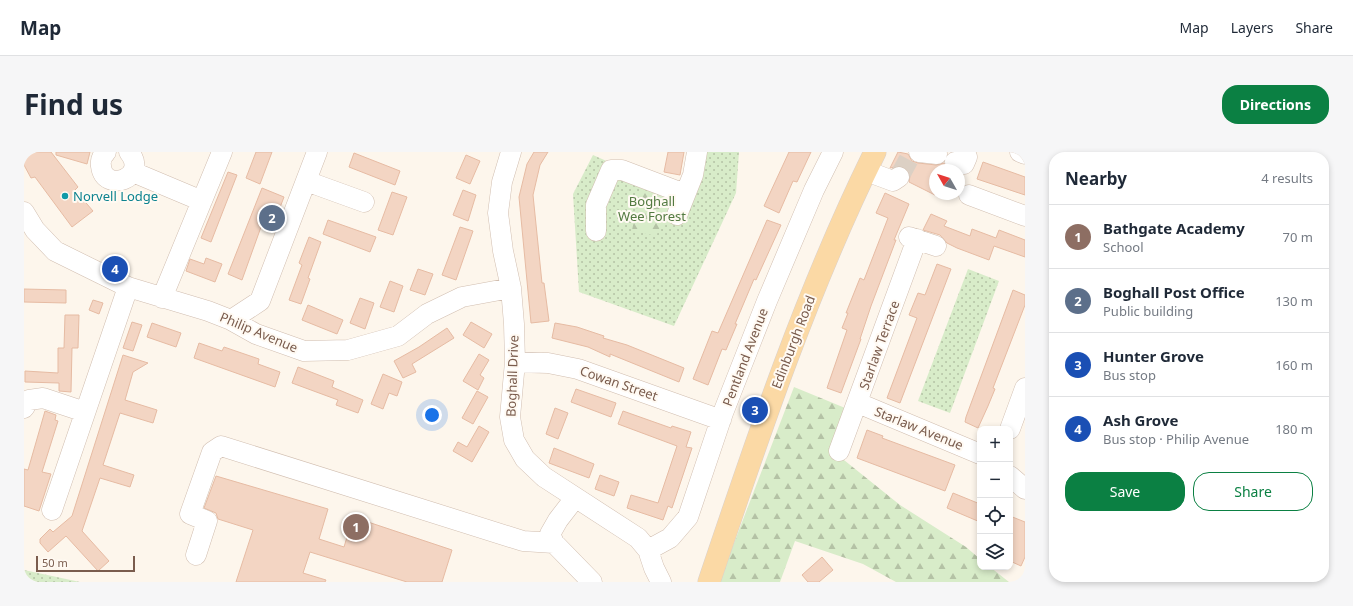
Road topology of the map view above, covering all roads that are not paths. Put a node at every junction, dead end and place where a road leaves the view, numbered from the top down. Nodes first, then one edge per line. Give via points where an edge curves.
1 (106, 152) edge
2 (129, 152) edge
3 (222, 152) edge
4 (317, 152) edge
5 (511, 152) edge
6 (697, 152) edge
7 (833, 152) edge
8 (1020, 152) edge
9 (1025, 154) edge
10 (870, 161) edge
11 (133, 172) junction
12 (899, 177) dead end
13 (306, 180) junction
14 (685, 194) junction
15 (969, 196) dead end
16 (202, 201) junction
17 (364, 202) dead end
18 (24, 212) edge
19 (677, 215) dead end
20 (1025, 216) edge
21 (596, 231) dead end
22 (936, 246) dead end
23 (128, 287) junction
24 (512, 288) junction
25 (162, 298) junction
26 (231, 320) junction
27 (515, 362) junction
28 (1025, 388) edge
29 (26, 402) edge
30 (858, 403) junction
31 (85, 412) junction
32 (721, 420) junction
33 (1011, 426) edge
34 (839, 451) dead end
35 (977, 453) edge
36 (1013, 479) edge
37 (1025, 489) edge
38 (575, 498) junction
39 (52, 510) dead end
40 (554, 543) junction
41 (648, 550) junction
42 (196, 555) dead end
43 (592, 582) edge
44 (661, 582) edge
45 (709, 582) edge

1 - 11 street via 101,159 101,165 104,175 109,179 125,180
2 - 11 street via 134,161
3 - 16 street
4 - 13 street
5 - 24 street, Boghall Drive via 502,182 498,213 503,251
6 - 14 street via 693,175
7 - 32 street, Pentland Avenue via 802,218
8 - 9 street
10 - 12 street via 893,181
10 - 45 main road, Edinburgh Road via 806,307 761,428
11 - 16 street
13 - 17 street
13 - 26 street via 260,301
14 - 19 street
14 - 21 street via 622,170 611,170 596,205
15 - 20 street
16 - 25 street
18 - 23 street, Philip Avenue via 35,230 55,251
22 - 30 street, Starlaw Terrace via 913,238
23 - 25 street, Philip Avenue
23 - 31 street
24 - 26 street, Philip Avenue via 462,297 427,314 398,336 348,350 304,351 256,334
24 - 27 street, Boghall Drive
25 - 26 street, Philip Avenue
27 - 32 street, Cowan Street via 548,363 578,368
27 - 38 street, Boghall Drive via 510,417 514,440 525,459 544,477
28 - 33 street
29 - 31 street via 43,398
30 - 34 street, Starlaw Terrace
30 - 35 street, Starlaw Avenue
31 - 39 street
32 - 41 street, Pentland Avenue via 688,517 670,538
36 - 37 street
38 - 40 street via 550,534
38 - 41 street, Boghall Drive via 638,538
40 - 42 street via 523,541 221,446 212,452 190,514 207,521
40 - 43 street
41 - 44 street, Boghall Drive

